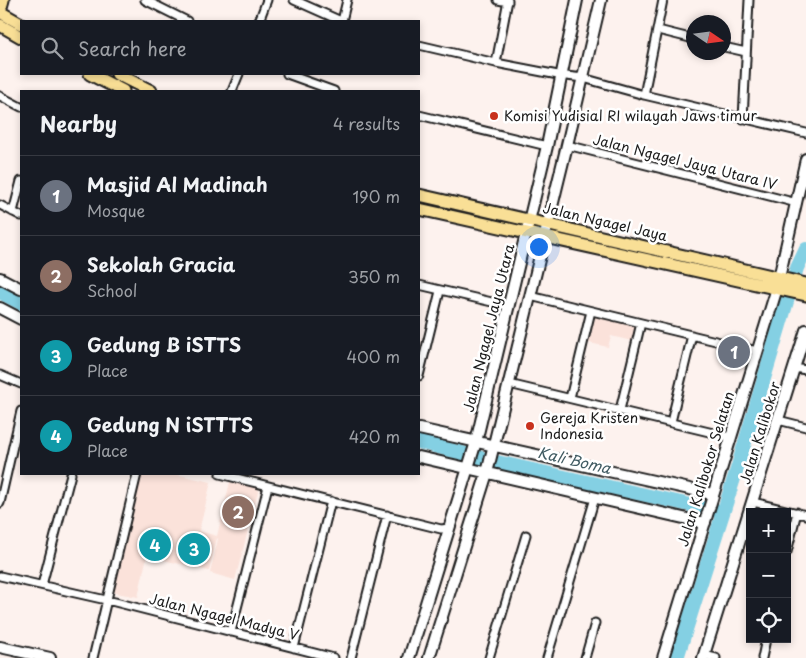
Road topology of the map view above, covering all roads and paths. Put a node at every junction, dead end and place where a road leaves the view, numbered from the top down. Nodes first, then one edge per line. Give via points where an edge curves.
1 (3, 0) edge
2 (145, 0) edge
3 (267, 0) edge
4 (294, 0) edge
5 (347, 0) edge
6 (498, 0) edge
7 (577, 0) edge
8 (600, 0) edge
9 (663, 0) edge
10 (749, 0) edge
11 (508, 1) edge
12 (0, 12) edge
13 (185, 20) edge
14 (258, 20) edge
15 (339, 20) edge
16 (341, 20) edge
17 (20, 23) edge
18 (0, 25) edge
19 (658, 30) junction
20 (20, 35) edge
21 (686, 37) edge
22 (420, 45) edge
23 (731, 48) edge
24 (746, 52) junction
25 (496, 63) junction
26 (92, 75) edge
27 (119, 75) edge
28 (239, 75) edge
29 (290, 75) edge
30 (562, 76) junction
31 (583, 78) junction
32 (121, 90) edge
33 (150, 90) edge
34 (232, 90) edge
35 (331, 90) edge
36 (644, 95) junction
37 (0, 96) edge
38 (20, 106) edge
39 (420, 115) edge
40 (743, 119) junction
41 (806, 132) edge
42 (567, 145) junction
43 (547, 146) junction
44 (806, 159) edge
45 (20, 185) edge
46 (420, 195) edge
47 (797, 203) junction
48 (0, 205) edge
49 (420, 209) edge
50 (13, 212) junction
51 (20, 216) edge
52 (529, 219) junction
53 (547, 223) junction
54 (526, 234) junction
55 (544, 238) junction
56 (0, 278) edge
57 (781, 284) junction
58 (420, 285) edge
59 (20, 288) edge
60 (805, 289) edge
61 (440, 291) junction
62 (530, 296) junction
63 (509, 306) junction
64 (0, 308) edge
65 (591, 311) junction
66 (20, 318) edge
67 (641, 323) junction
68 (806, 330) edge
69 (692, 336) junction
70 (422, 350) edge
71 (757, 351) junction
72 (420, 367) edge
73 (794, 368) junction
74 (806, 370) edge
75 (0, 375) edge
76 (20, 384) edge
77 (509, 384) junction
78 (570, 398) junction
79 (620, 410) junction
80 (20, 415) edge
81 (778, 420) junction
82 (671, 422) junction
83 (806, 427) edge
84 (420, 429) edge
85 (726, 436) junction
86 (475, 445) junction
87 (493, 449) junction
88 (420, 457) edge
89 (469, 467) junction
90 (488, 471) junction
91 (71, 475) edge
92 (137, 475) edge
93 (224, 475) edge
94 (268, 486) junction
95 (712, 497) junction
96 (595, 498) junction
97 (330, 501) junction
98 (752, 502) junction
99 (0, 503) edge
100 (797, 512) junction
101 (387, 515) junction
102 (806, 515) edge
103 (705, 521) junction
104 (449, 528) junction
105 (526, 535) dead end
106 (791, 536) edge
107 (0, 576) edge
108 (42, 585) junction
109 (107, 600) junction
110 (595, 622) dead end
111 (231, 632) junction
112 (765, 643) edge
113 (0, 647) edge
114 (294, 648) junction
115 (703, 656) edge
116 (50, 658) edge
117 (93, 658) edge
118 (334, 658) edge
119 (351, 658) edge
120 (409, 658) edge
121 (429, 658) edge
122 (489, 658) edge
123 (547, 658) edge
124 (585, 658) edge
125 (663, 658) edge
126 (716, 658) edge
127 (762, 658) edge

1 - 12 main road
2 - 13 street
3 - 14 street
4 - 15 street
5 - 16 street
6 - 11 street
7 - 30 street, Jalan Ngagel Jaya Utara
8 - 31 street
9 - 19 street
10 - 24 street
11 - 25 street
12 - 17 main road
18 - 20 main road
19 - 21 street
19 - 36 street
22 - 25 street
23 - 24 street
24 - 40 street
25 - 30 street
26 - 32 main road
27 - 33 main road
28 - 34 street
29 - 35 street
30 - 31 street
30 - 43 street, Jalan Ngagel Jaya Utara
31 - 36 street
31 - 42 street
36 - 40 street
37 - 38 street
39 - 43 street
40 - 41 street
42 - 47 street, Jalan Ngagel Jaya Utara IV
42 - 53 street
43 - 52 street, Jalan Ngagel Jaya Utara
44 - 47 street, Jalan Kalibokor Selatan
45 - 50 street
46 - 52 main road, Jalan Ngagel Jaya
47 - 57 street, Jalan Kalibokor Selatan
48 - 50 street
49 - 54 main road, Jalan Ngagel Jaya
50 - 51 street
52 - 53 main road, Jalan Ngagel Jaya
52 - 54 street, Jalan Ngagel Jaya Utara
53 - 55 street
53 - 57 main road, Jalan Ngagel Jaya
54 - 55 main road, Jalan Ngagel Jaya
54 - 63 street, Jalan Ngagel Jaya Utara
55 - 57 main road, Jalan Ngagel Jaya
55 - 62 street
56 - 59 street
57 - 60 main road
57 - 71 street, Jalan Kalibokor Selatan
58 - 61 street
61 - 63 street
61 - 70 street
62 - 65 street
62 - 77 street
63 - 86 street, Jalan Ngagel Jaya Utara
64 - 66 street
65 - 67 street
65 - 78 street
67 - 69 street
67 - 79 street
68 - 73 street, Jalan Kalibokor
69 - 71 street
69 - 82 street
70 - 72 street
71 - 85 street, Jalan Kalibokor Selatan
73 - 74 street
73 - 81 street, Jalan Kalibokor
75 - 76 street
77 - 78 street
77 - 87 street
78 - 79 street
79 - 82 street
80 - 99 street
81 - 83 street
81 - 98 street, Jalan Kalibokor
82 - 85 street
84 - 86 street
85 - 95 street, Jalan Kalibokor Selatan
86 - 87 street
86 - 89 street, Jalan Ngagel Jaya Utara
87 - 90 street
87 - 95 street
88 - 89 street
89 - 90 street
89 - 104 street, Jalan Ngagel Jaya Utara
90 - 96 street
90 - 121 street
91 - 108 street
92 - 109 street
93 - 94 street
94 - 97 street
94 - 111 street
95 - 103 street, Jalan Kalibokor Selatan
96 - 103 street
96 - 123 street
97 - 101 street
97 - 114 street
98 - 100 street
98 - 115 street, Jalan Kalibokor
100 - 102 street
100 - 106 street
101 - 104 street via 441,529
101 - 119 street
103 - 125 street, Jalan Kalibokor Selatan
104 - 120 street, Jalan Ngagel Jaya Utara
105 - 122 street
107 - 108 street, Jalan Ngagel Madya V
108 - 109 street, Jalan Ngagel Madya V
109 - 111 street, Jalan Ngagel Madya V
109 - 117 street
110 - 124 street
111 - 114 street, Jalan Ngagel Madya V
112 - 127 street
113 - 116 street
114 - 118 street, Jalan Ngagel Madya V
115 - 126 street

